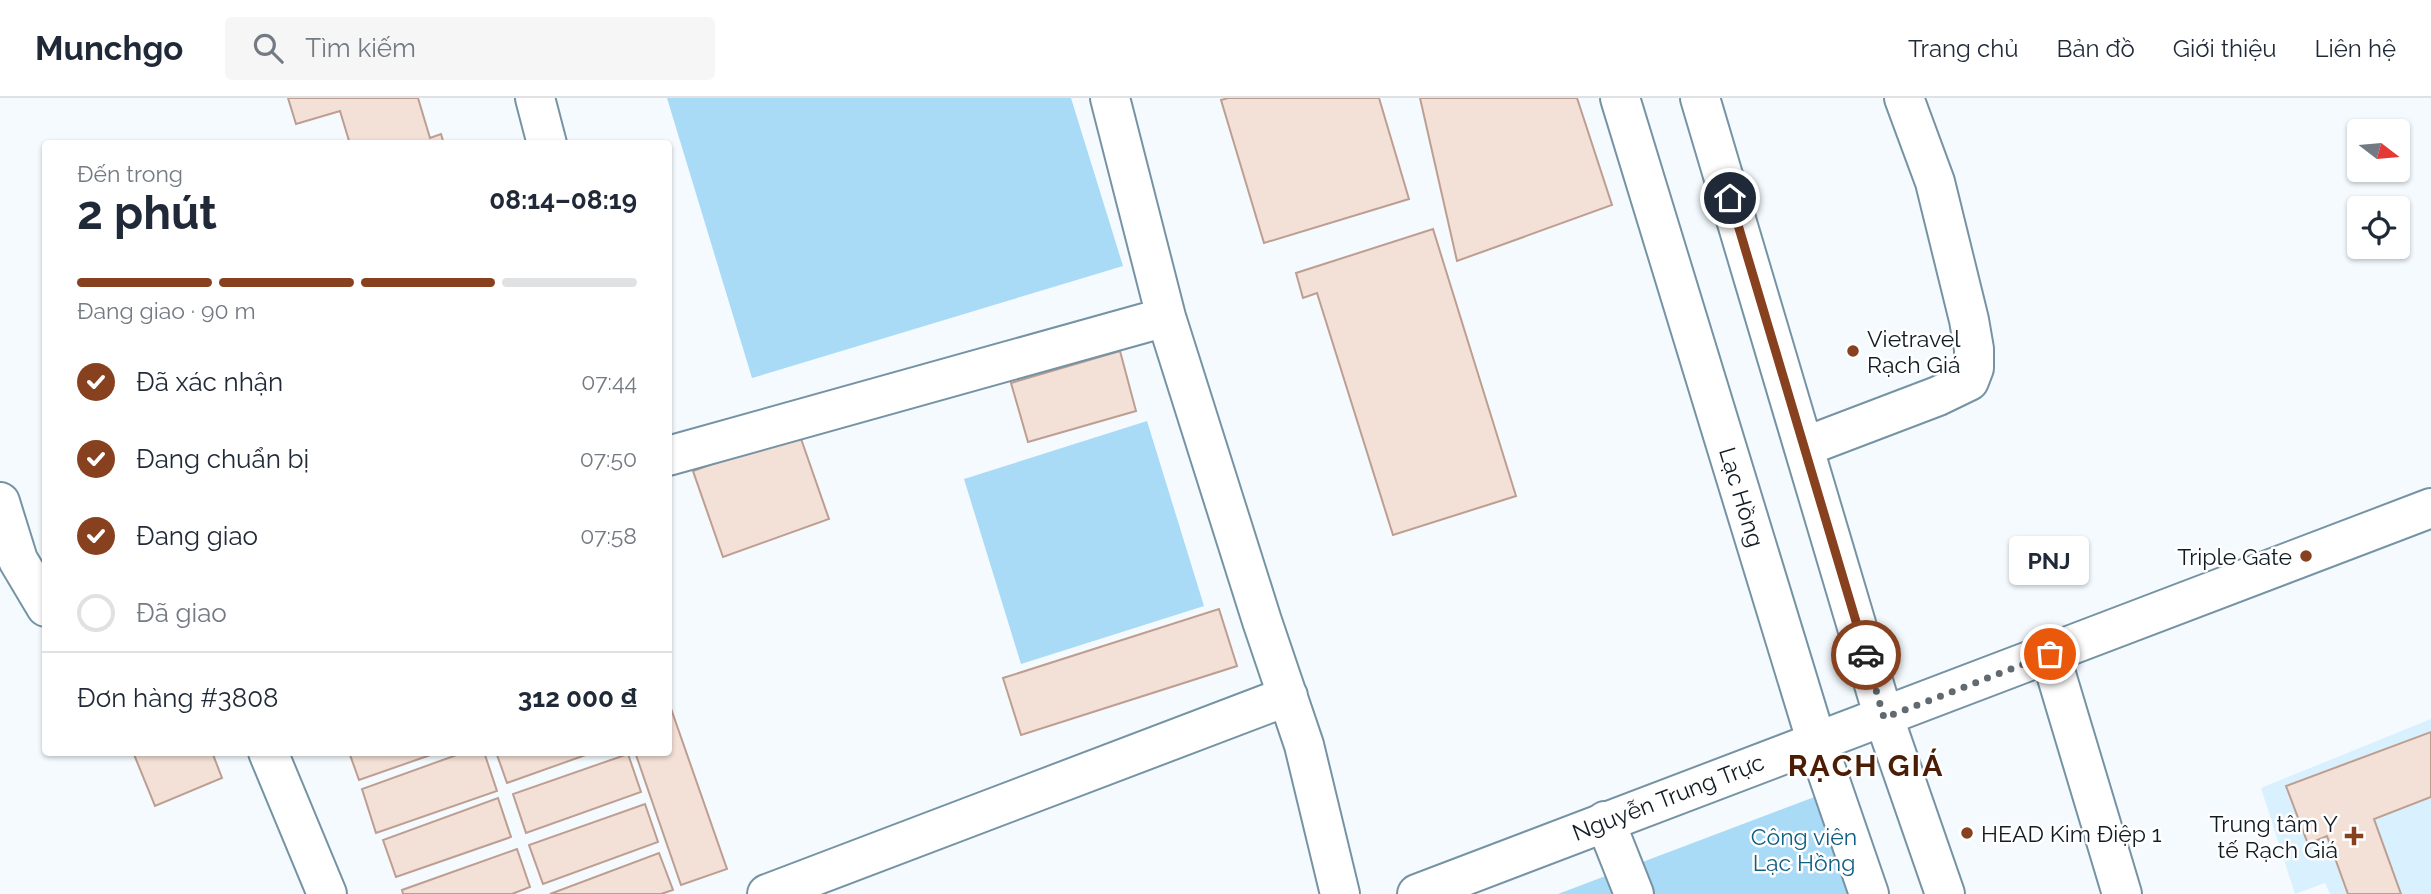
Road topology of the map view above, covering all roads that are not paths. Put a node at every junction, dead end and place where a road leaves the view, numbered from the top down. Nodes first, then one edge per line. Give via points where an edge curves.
1 (535, 98) edge
2 (1110, 98) edge
3 (1620, 98) edge
4 (1700, 98) edge
5 (1904, 98) edge
6 (546, 140) edge
7 (1166, 317) junction
8 (1804, 447) junction
9 (672, 455) edge
10 (0, 502) edge
11 (2431, 508) edge
12 (42, 600) edge
13 (2050, 654) junction
14 (1287, 696) junction
15 (1884, 718) junction
16 (1816, 740) junction
17 (270, 756) edge
18 (1605, 821) junction
19 (327, 894) edge
20 (768, 894) edge
21 (1340, 894) edge
22 (1417, 894) edge
23 (1634, 894) edge
24 (1869, 894) edge
25 (1945, 894) edge
26 (2122, 894) edge

1 - 6 main road
2 - 7 main road
3 - 16 main road, Lạc Hồng
4 - 8 main road
5 - 8 main road via 1935,182 1969,320 1974,368 1969,381 1938,396
7 - 9 main road
7 - 14 main road
8 - 15 main road
10 - 12 main road via 18,560
11 - 13 main road, Nguyễn Trung Trực
13 - 15 main road, Nguyễn Trung Trực
13 - 26 main road
14 - 20 main road
14 - 21 main road via 1304,745
15 - 16 main road, Nguyễn Trung Trực
15 - 25 main road
16 - 18 main road, Nguyễn Trung Trực
16 - 24 main road, Lạc Hồng
17 - 19 main road
18 - 22 main road, Nguyễn Trung Trực
18 - 23 main road

